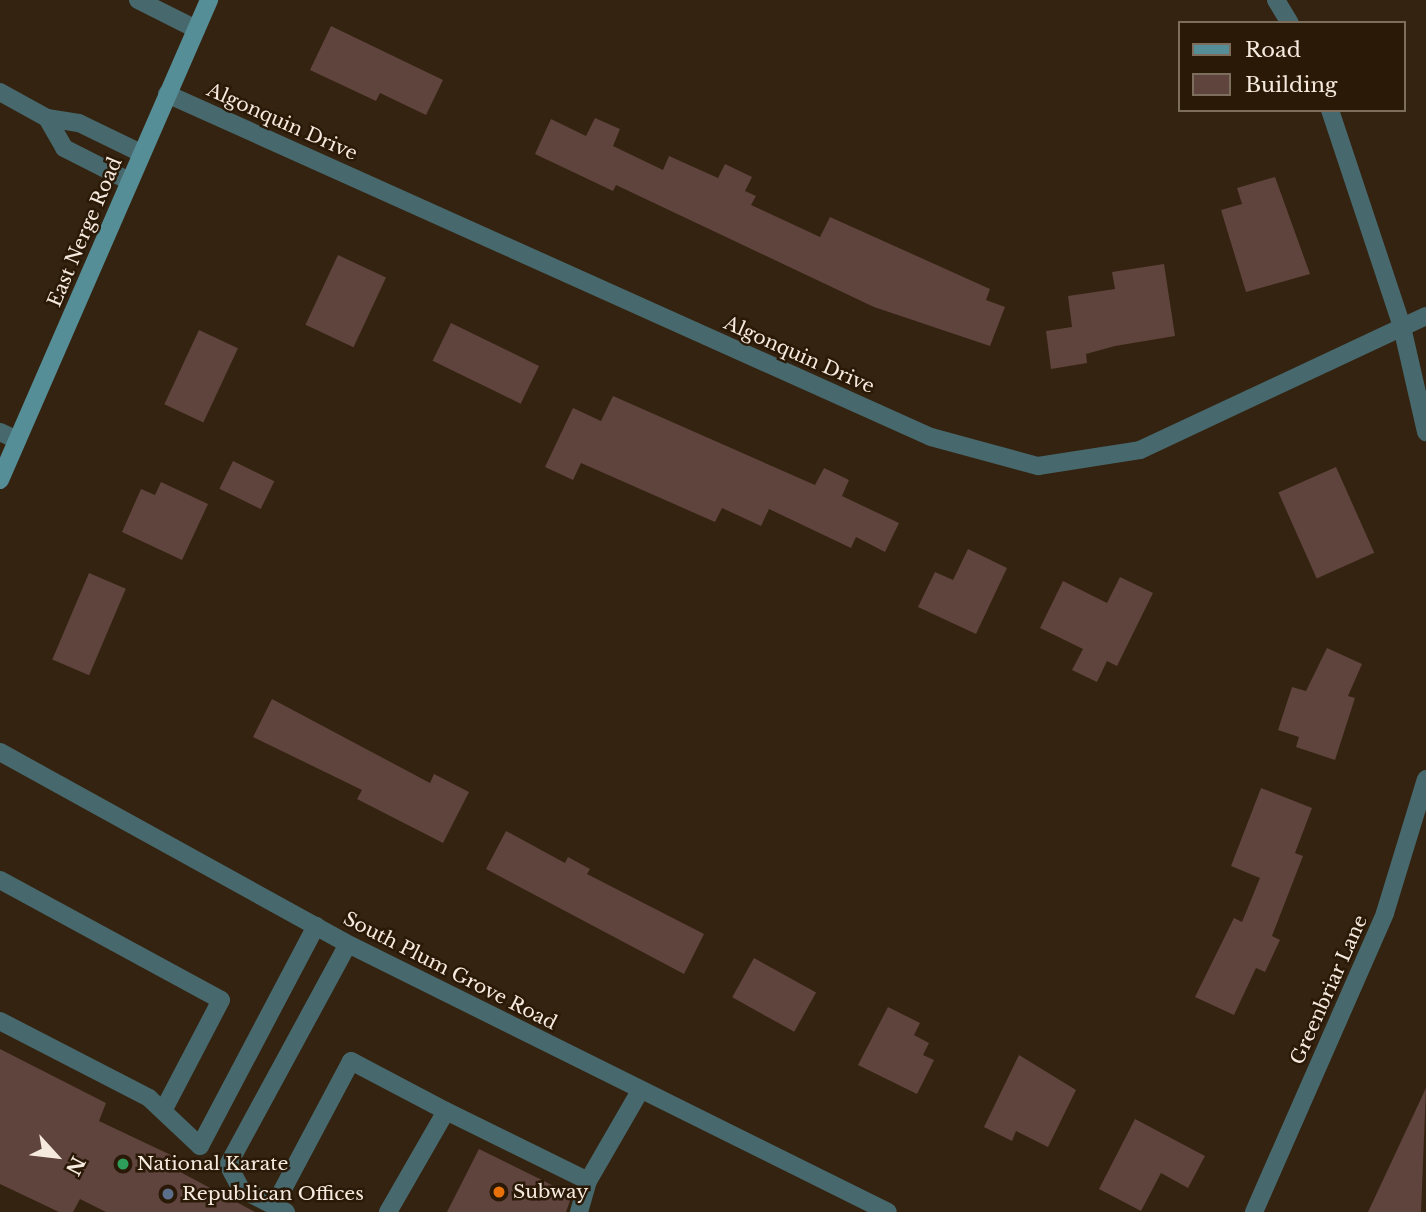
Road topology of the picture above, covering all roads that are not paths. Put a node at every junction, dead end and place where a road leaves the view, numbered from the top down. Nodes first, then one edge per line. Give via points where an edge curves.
1 (138, 0) edge
2 (209, 0) edge
3 (1276, 0) edge
4 (1289, 21) edge
5 (196, 29) junction
6 (0, 92) edge
7 (167, 94) junction
8 (1331, 112) edge
9 (47, 118) junction
10 (141, 153) junction
11 (130, 181) junction
12 (1426, 316) edge
13 (1402, 327) junction
14 (0, 432) edge
15 (1426, 432) edge
16 (18, 440) junction
17 (0, 480) edge
18 (0, 752) edge
19 (1426, 779) edge
20 (0, 880) edge
21 (316, 926) junction
22 (348, 944) junction
23 (0, 1021) edge
24 (640, 1091) junction
25 (163, 1111) junction
26 (446, 1111) junction
27 (588, 1181) junction
28 (280, 1209) edge
29 (388, 1212) edge
30 (579, 1212) edge
31 (888, 1212) edge
32 (1254, 1212) edge

1 - 5 street
2 - 5 main road, East Nerge Road
3 - 4 street
5 - 7 main road, East Nerge Road
6 - 9 street
7 - 10 main road, East Nerge Road
7 - 13 street, Algonquin Drive via 931,437 1038,466 1140,450
8 - 13 street
9 - 10 street via 79,123
9 - 11 street via 64,148
10 - 11 main road, East Nerge Road
11 - 16 main road, East Nerge Road
12 - 13 street, Algonquin Drive
13 - 15 street
14 - 16 street
16 - 17 main road, East Nerge Road
18 - 21 street, South Plum Grove Road
19 - 32 street, Greenbriar Lane via 1385,913
20 - 25 street via 221,1000
21 - 22 street, South Plum Grove Road
21 - 25 street via 200,1146
22 - 24 street, South Plum Grove Road
22 - 28 street via 228,1165 241,1189
23 - 25 street
24 - 27 street
24 - 31 street, South Plum Grove Road
26 - 27 street
26 - 28 street via 351,1060
26 - 29 street
27 - 30 street

